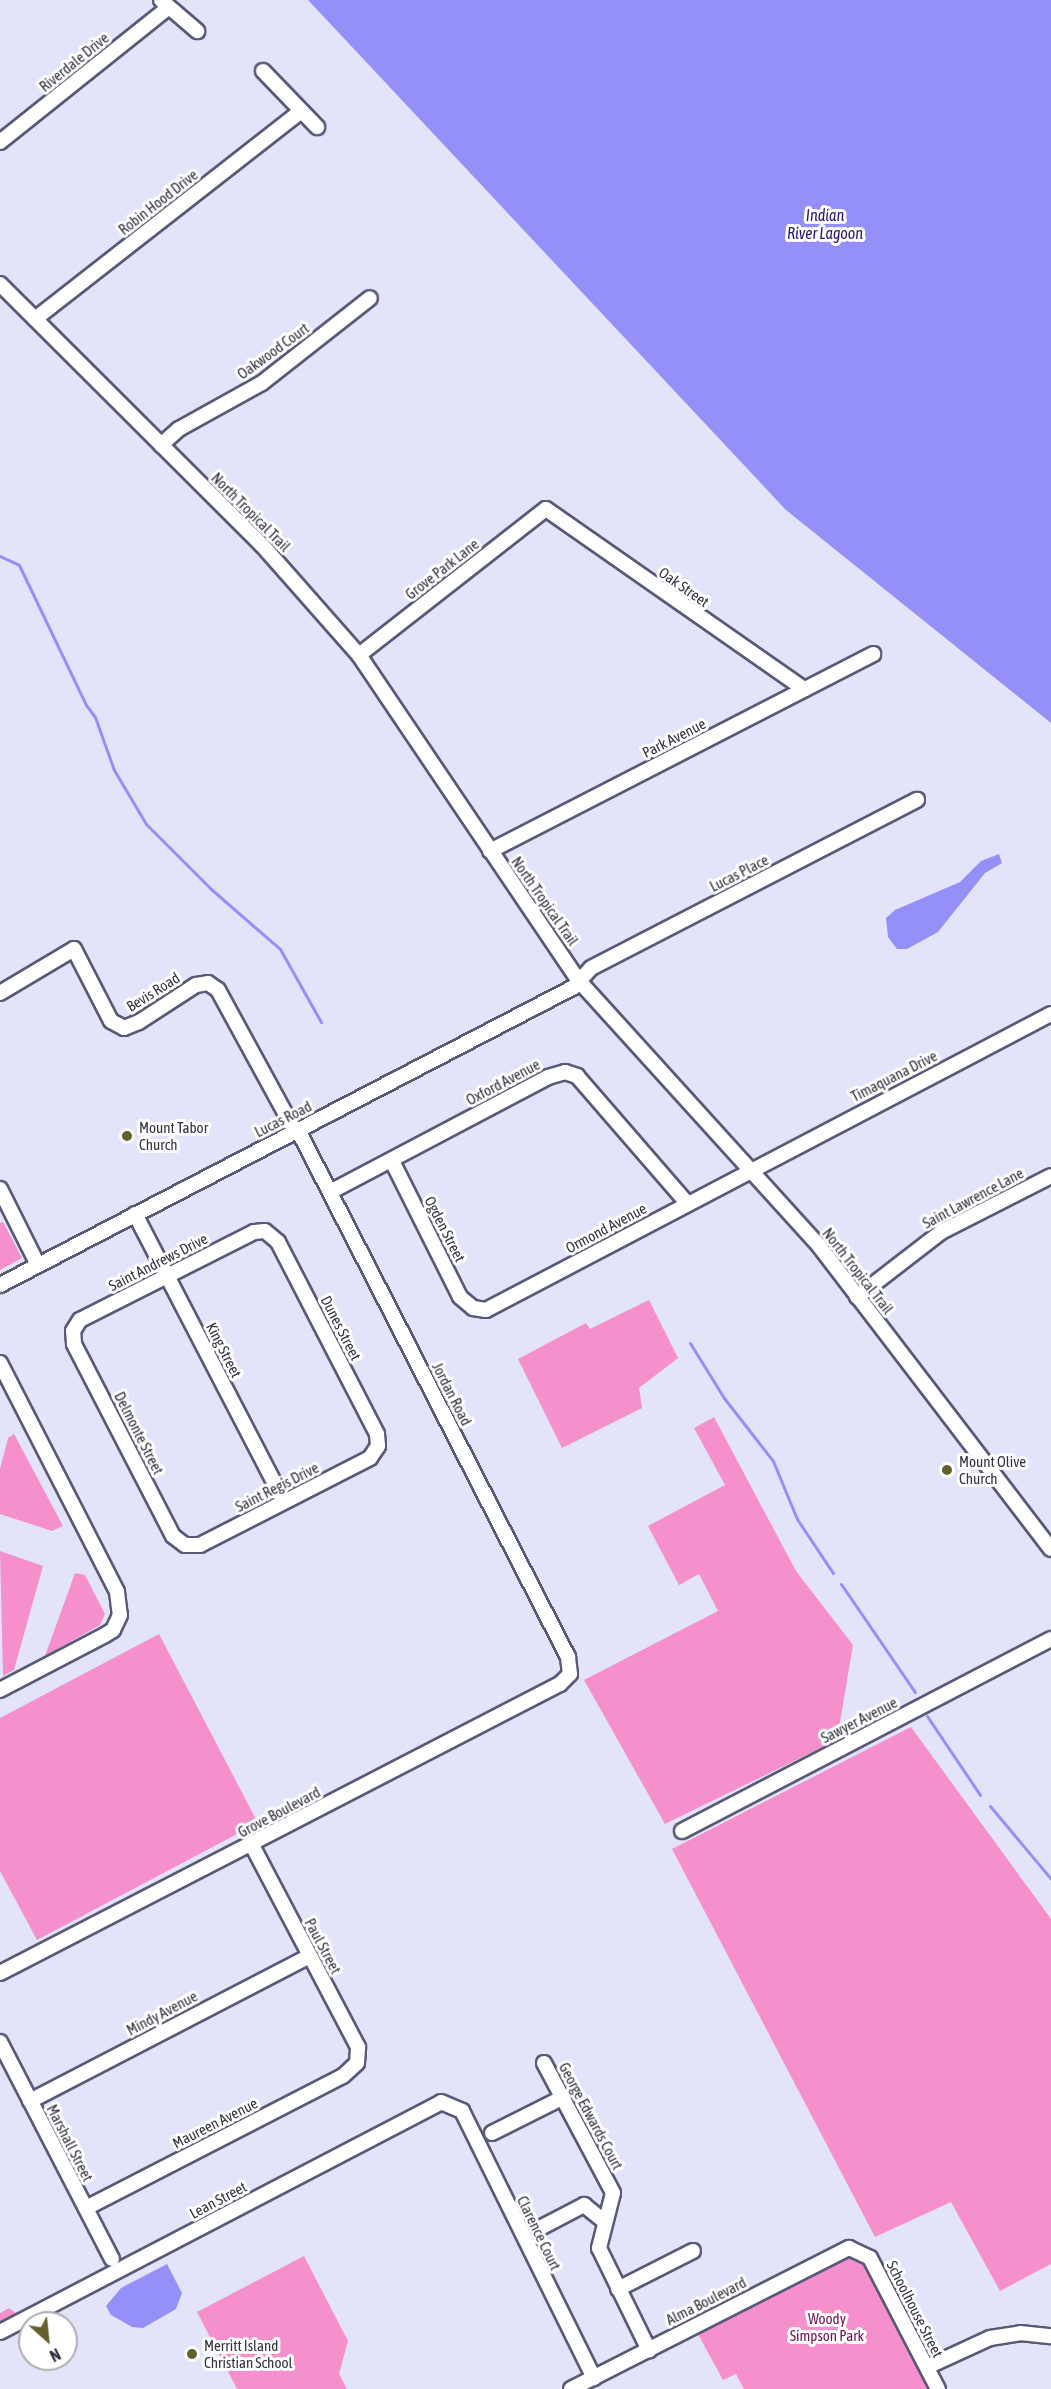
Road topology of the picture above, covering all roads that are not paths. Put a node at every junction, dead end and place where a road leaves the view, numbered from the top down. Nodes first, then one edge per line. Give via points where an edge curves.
1 (164, 4) edge
2 (197, 31) dead end
3 (264, 71) dead end
4 (300, 111) junction
5 (317, 127) dead end
6 (0, 142) edge
7 (0, 284) edge
8 (370, 298) dead end
9 (35, 319) junction
10 (161, 445) junction
11 (546, 509) joint
12 (873, 654) dead end
13 (359, 655) junction
14 (804, 689) junction
15 (917, 800) dead end
16 (490, 851) junction
17 (579, 981) junction
18 (0, 993) edge
19 (1051, 1014) edge
20 (297, 1130) junction
21 (392, 1161) junction
22 (752, 1168) junction
23 (1051, 1176) edge
24 (0, 1190) edge
25 (330, 1192) junction
26 (687, 1203) junction
27 (135, 1214) junction
28 (265, 1231) joint
29 (38, 1265) junction
30 (167, 1276) junction
31 (0, 1285) edge
32 (857, 1297) junction
33 (473, 1308) joint
34 (73, 1331) joint
35 (0, 1363) edge
36 (378, 1446) joint
37 (284, 1502) junction
38 (185, 1545) joint
39 (1051, 1549) edge
40 (1051, 1639) edge
41 (570, 1674) joint
42 (0, 1690) edge
43 (682, 1831) dead end
44 (252, 1845) junction
45 (310, 1956) junction
46 (0, 1973) edge
47 (0, 2042) edge
48 (357, 2063) joint
49 (544, 2063) dead end
50 (562, 2098) junction
51 (30, 2101) junction
52 (453, 2104) joint
53 (492, 2133) dead end
54 (86, 2208) junction
55 (604, 2221) junction
56 (540, 2228) dead end
57 (857, 2249) joint
58 (693, 2251) dead end
59 (112, 2259) dead end
60 (618, 2289) junction
61 (0, 2332) edge
62 (1051, 2336) edge
63 (649, 2350) junction
64 (927, 2367) junction
65 (594, 2378) junction
66 (571, 2389) edge
67 (938, 2389) edge

1 - 2 street, Riverdale Drive
1 - 6 street, Riverdale Drive
3 - 4 street
4 - 5 street
4 - 9 street, Robin Hood Drive
7 - 9 street, North Tropical Trail
8 - 10 street, Oakwood Court via 262,383 179,429
9 - 10 street, North Tropical Trail
10 - 13 street, North Tropical Trail via 262,545
11 - 13 street, Grove Park Lane
11 - 14 street, Oak Street
12 - 14 street, Park Avenue
13 - 16 street, North Tropical Trail
14 - 16 street, Park Avenue
15 - 17 street, Lucas Place via 591,968
16 - 17 street, North Tropical Trail
17 - 20 street, Lucas Road
17 - 22 street, North Tropical Trail
18 - 20 street, Bevis Road via 74,949 111,1021 124,1028 196,985 208,983 218,990
19 - 22 street, Timaquana Drive
20 - 25 street, Jordan Road
20 - 27 street, Lucas Road
21 - 25 street, Oxford Avenue
21 - 26 street, Oxford Avenue via 548,1077 565,1072 577,1076
21 - 33 street, Ogden Street via 460,1297
22 - 26 street, Ormond Avenue
22 - 32 street, North Tropical Trail
23 - 32 street, Saint Lawrence Lane via 940,1232
24 - 29 street
25 - 41 street, Jordan Road via 568,1657
26 - 33 street, Ormond Avenue via 497,1305
27 - 29 street, Lucas Road
27 - 30 street, King Street
28 - 30 street, Saint Andrews Drive via 254,1232
28 - 36 street, Dunes Street via 278,1242 377,1434
29 - 31 street, Lucas Road
30 - 34 street, Saint Andrews Drive via 80,1320
30 - 37 street, King Street
32 - 39 street, North Tropical Trail
34 - 38 street, Delmonte Street via 74,1344 173,1536
35 - 42 street via 117,1592 120,1615 105,1635
36 - 37 street, Saint Regis Drive via 370,1458
37 - 38 street, Saint Regis Drive via 200,1545
40 - 43 street, Sawyer Avenue
41 - 44 street, Grove Boulevard via 560,1684
44 - 45 street, Paul Street
44 - 46 street, Grove Boulevard
45 - 48 street, Paul Street via 358,2047
45 - 51 street, Mindy Avenue
47 - 51 street, Marshall Street
48 - 54 street, Maureen Avenue via 343,2076
49 - 50 street, George Edwards Court
50 - 53 street
50 - 55 street, George Edwards Court via 613,2193
51 - 54 street, Marshall Street
52 - 61 street, Lean Street via 441,2102
52 - 65 street, Clarence Court via 462,2111
54 - 59 street, Marshall Street
55 - 56 street via 584,2205
55 - 60 street, George Edwards Court via 599,2248
57 - 63 street, Alma Boulevard via 840,2250
57 - 64 street, Schoolhouse Street via 870,2258
58 - 60 street
60 - 63 street, George Edwards Court
62 - 64 street via 1020,2333 990,2338
63 - 65 street, Alma Boulevard
64 - 67 street, Schoolhouse Street
65 - 66 street, Alma Boulevard

